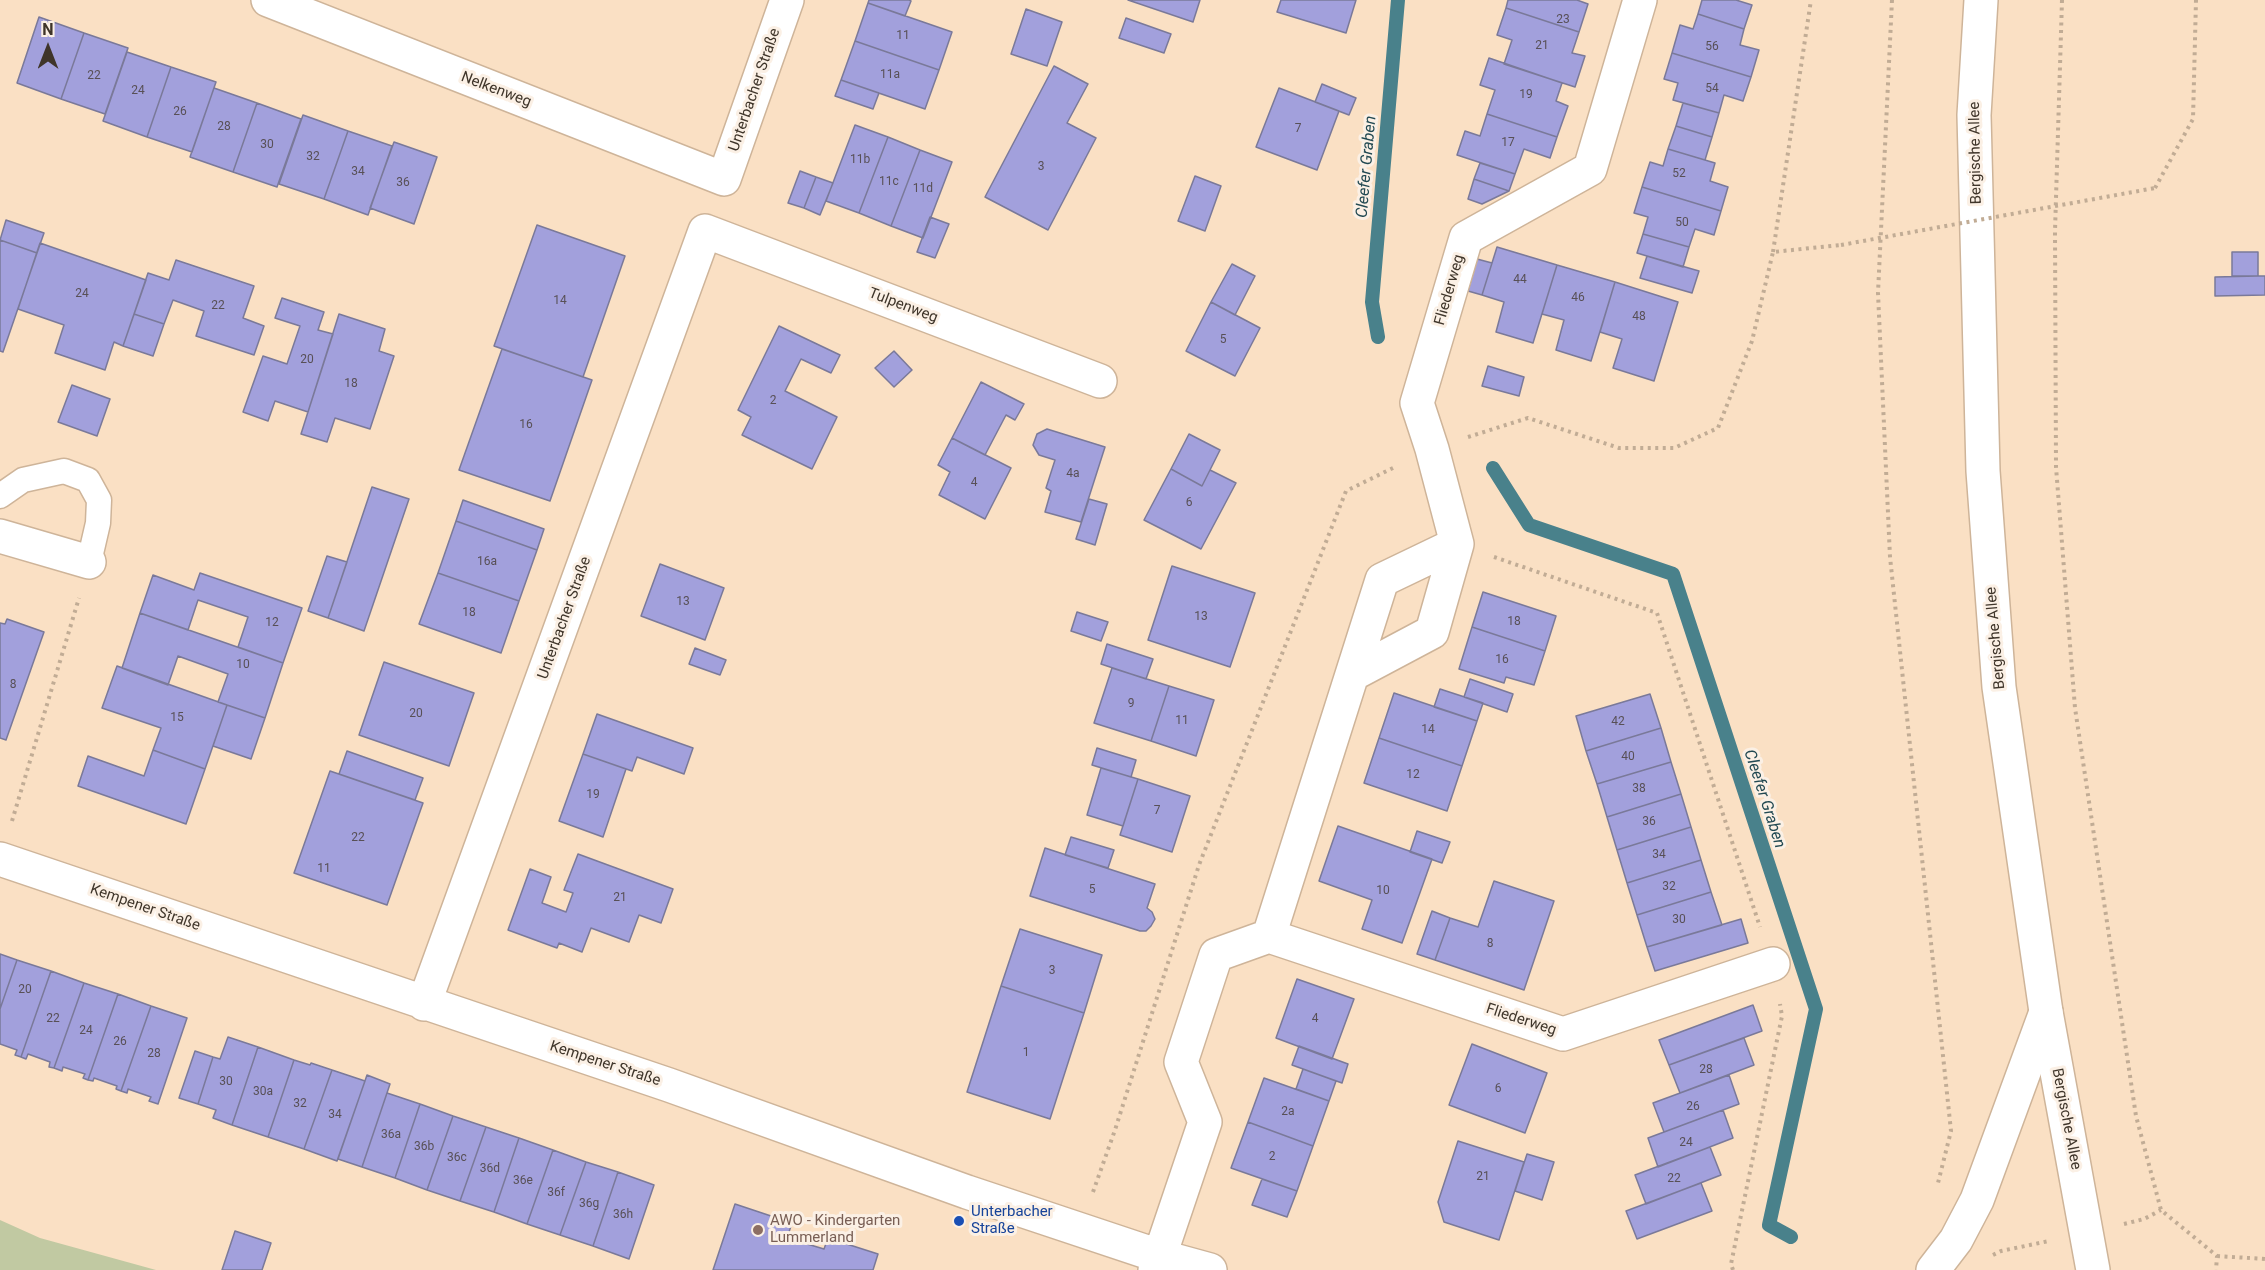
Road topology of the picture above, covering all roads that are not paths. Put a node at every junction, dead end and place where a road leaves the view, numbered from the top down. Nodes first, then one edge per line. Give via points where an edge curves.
1 (268, 0) edge
2 (787, 0) edge
3 (1640, 0) edge
4 (1981, 0) edge
5 (724, 179) joint
6 (705, 231) joint
7 (1100, 381) dead end
8 (0, 496) edge
9 (0, 536) edge
10 (1457, 544) junction
11 (89, 562) joint
12 (1353, 674) junction
13 (0, 859) edge
14 (1269, 936) junction
15 (1773, 964) road end
16 (424, 1004) junction
17 (2046, 1012) junction
18 (1157, 1263) edge
19 (1210, 1270) edge
20 (1933, 1270) edge
21 (2093, 1270) edge

1 - 5 street, Nelkenweg
2 - 5 street, Unterbacher Straße
3 - 10 street, Fliederweg via 1590,169 1466,238 1417,403
4 - 17 street, Bergische Allee via 1974,115 1983,471 1999,687
6 - 7 street, Tulpenweg
6 - 16 street, Unterbacher Straße
8 - 11 lane via 23,480 64,471 88,480 99,500
9 - 11 street
10 - 12 street via 1432,632
10 - 12 street via 1382,580
12 - 14 street
13 - 16 street, Kempener Straße
14 - 15 street, Fliederweg via 1563,1034
14 - 18 street via 1216,955 1181,1062 1205,1122
16 - 18 street, Kempener Straße via 669,1085
17 - 20 street via 1977,1200 1956,1240
17 - 21 street, Bergische Allee
18 - 19 street, Kempener Straße

